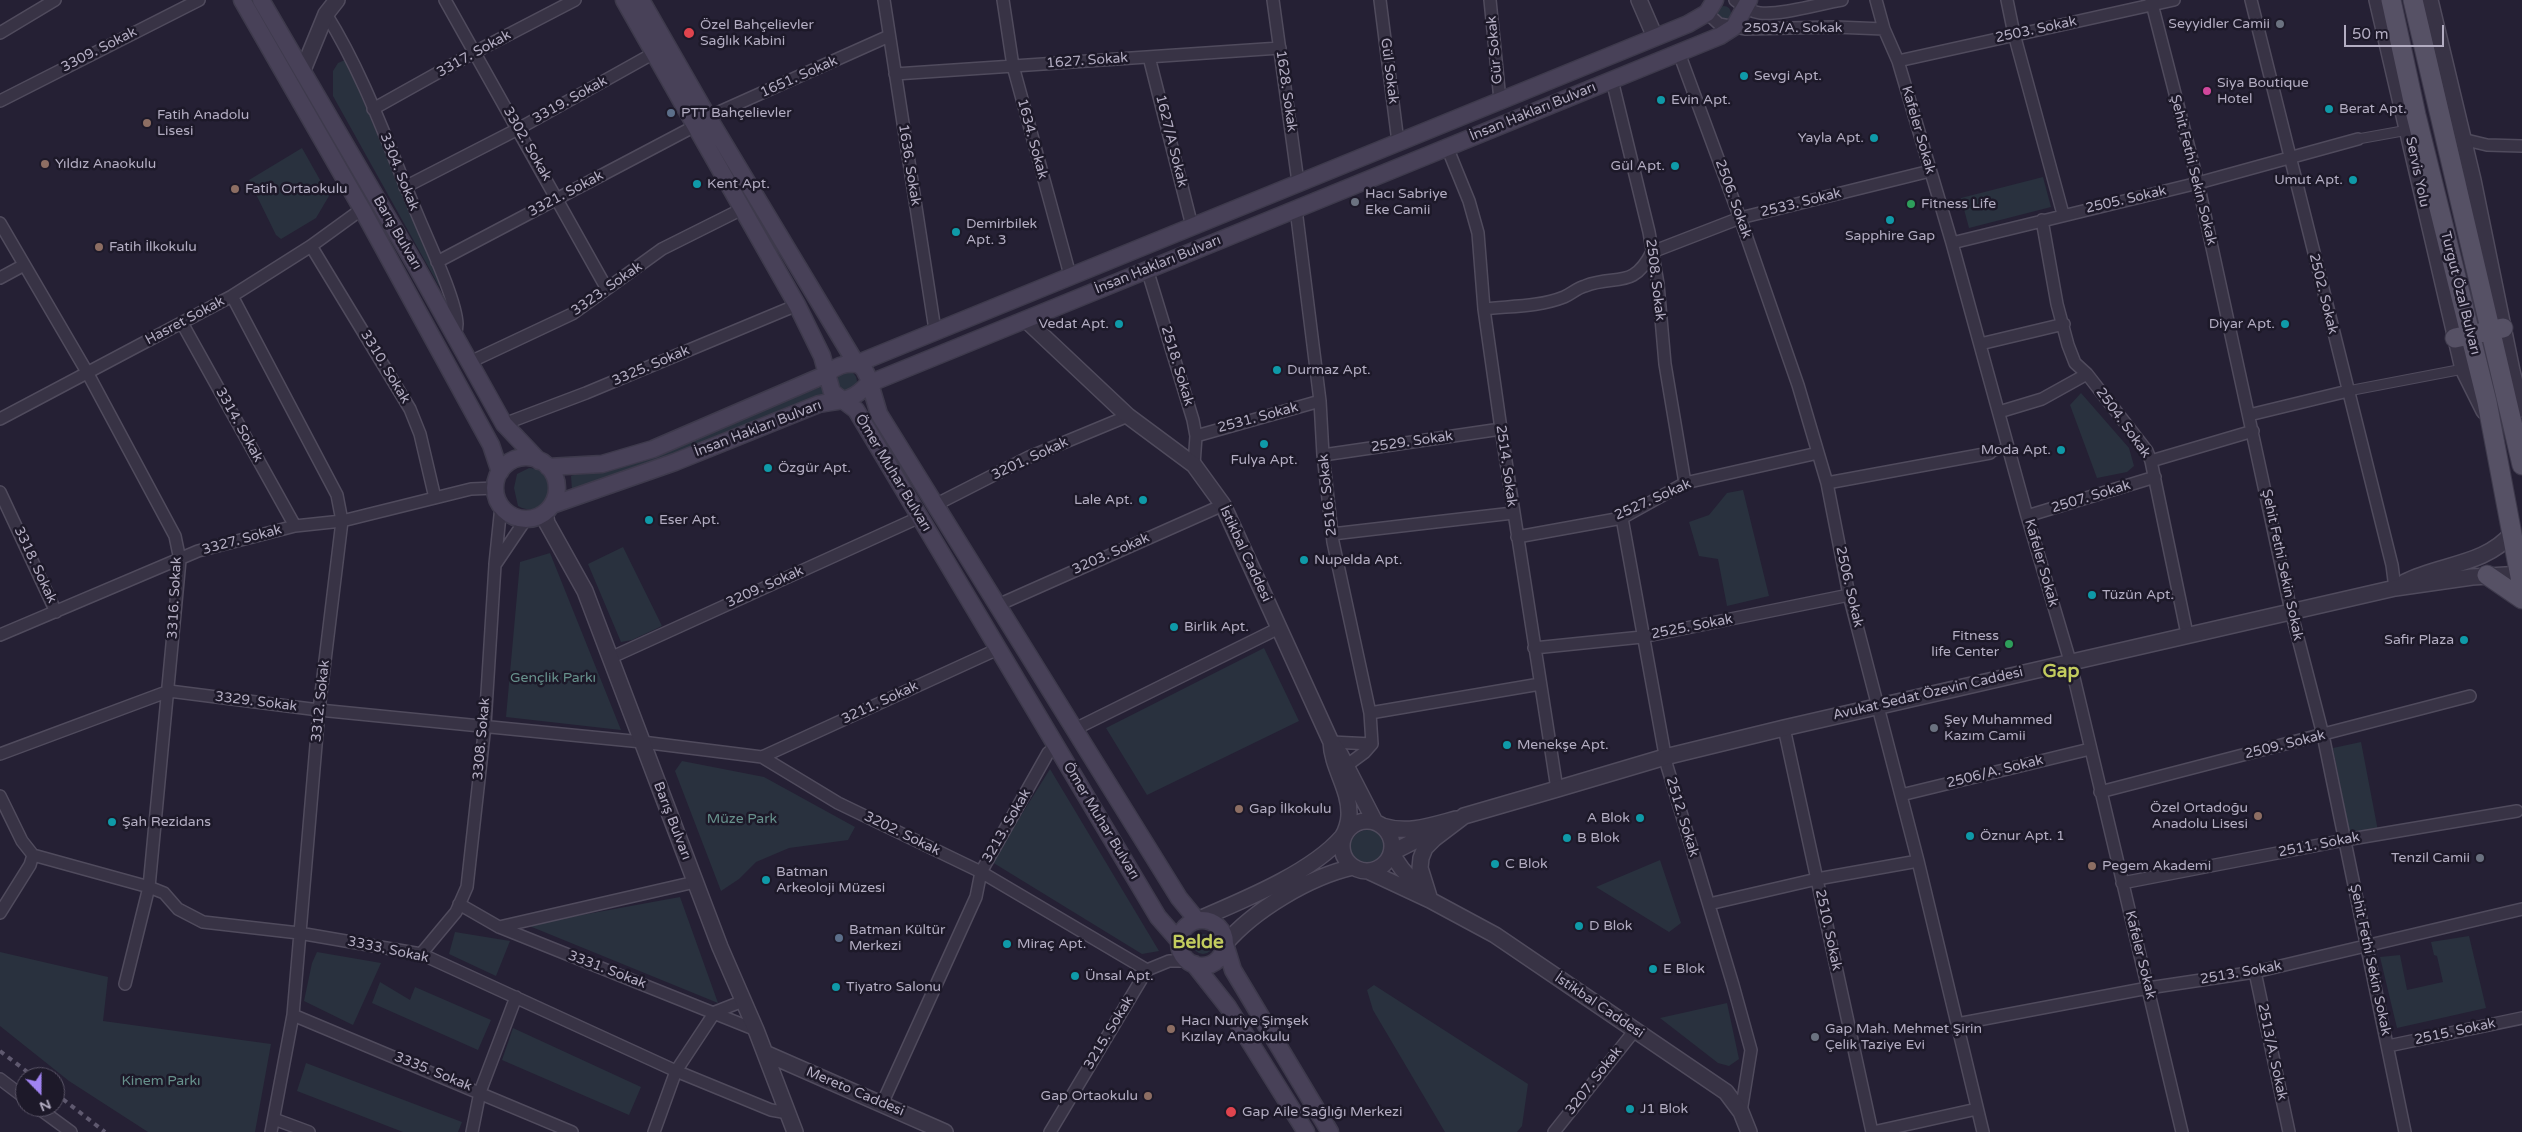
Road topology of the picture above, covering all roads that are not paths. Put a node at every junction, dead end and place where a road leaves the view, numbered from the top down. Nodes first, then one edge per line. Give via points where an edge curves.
1 (55, 0) edge
2 (199, 0) edge
3 (242, 0) edge
4 (261, 0) edge
5 (337, 0) edge
6 (445, 0) edge
7 (575, 0) edge
8 (624, 0) edge
9 (641, 0) edge
10 (884, 0) edge
11 (1003, 0) edge
12 (1273, 0) edge
13 (1380, 0) edge
14 (1490, 0) edge
15 (1639, 0) edge
16 (1842, 0) edge
17 (2007, 0) edge
18 (2174, 0) edge
19 (2251, 0) edge
20 (2376, 0) edge
21 (2391, 0) edge
22 (2413, 0) edge
23 (2430, 0) edge
24 (1874, 1) edge
25 (1743, 3) edge
26 (2151, 3) edge
27 (1711, 6) edge
28 (326, 14) junction
29 (1734, 27) junction
30 (1884, 29) junction
31 (0, 33) edge
32 (2014, 34) junction
33 (890, 36) junction
34 (1654, 37) junction
35 (1280, 48) junction
36 (475, 52) junction
37 (654, 53) junction
38 (1679, 53) junction
39 (1149, 57) junction
40 (1898, 61) junction
41 (1013, 66) junction
42 (303, 70) junction
43 (895, 74) junction
44 (1612, 80) junction
45 (1500, 100) junction
46 (0, 102) edge
47 (374, 109) junction
48 (701, 122) junction
49 (518, 129) junction
50 (2408, 130) junction
51 (2358, 139) joint
52 (2462, 139) junction
53 (1398, 142) junction
54 (2522, 146) edge
55 (1447, 147) junction
56 (2289, 159) junction
57 (1930, 172) junction
58 (1298, 182) junction
59 (2198, 183) junction
60 (405, 187) junction
61 (558, 198) junction
62 (362, 209) junction
63 (742, 209) junction
64 (1296, 209) junction
65 (2063, 214) junction
66 (1740, 218) junction
67 (2042, 220) junction
68 (0, 222) edge
69 (1192, 226) junction
70 (1952, 243) junction
71 (311, 246) junction
72 (1652, 252) junction
73 (437, 262) junction
74 (24, 265) junction
75 (1147, 269) junction
76 (1070, 275) junction
77 (0, 278) edge
78 (607, 289) junction
79 (232, 296) junction
80 (797, 305) junction
81 (1484, 309) junction
82 (1026, 320) junction
83 (182, 323) junction
84 (2064, 324) junction
85 (2497, 329) junction
86 (935, 330) junction
87 (455, 335) junction
88 (2463, 336) junction
89 (1980, 344) junction
90 (470, 362) junction
91 (856, 364) junction
92 (2463, 369) junction
93 (87, 372) junction
94 (827, 374) junction
95 (2087, 374) junction
96 (868, 384) junction
97 (2348, 390) junction
98 (841, 401) junction
99 (1320, 401) junction
100 (2522, 409) edge
101 (1999, 412) junction
102 (2249, 415) junction
103 (1128, 416) junction
104 (0, 419) edge
105 (504, 424) junction
106 (2492, 427) junction
107 (1501, 429) junction
108 (2253, 431) junction
109 (1196, 436) junction
110 (2009, 447) junction
111 (1818, 453) junction
112 (1990, 453) joint
113 (1323, 455) junction
114 (2151, 460) junction
115 (543, 464) junction
116 (1194, 465) junction
117 (2522, 465) edge
118 (2155, 477) junction
119 (498, 480) junction
120 (1685, 483) junction
121 (1827, 483) junction
122 (0, 492) edge
123 (435, 498) junction
124 (935, 505) junction
125 (1223, 505) junction
126 (501, 506) junction
127 (548, 509) junction
128 (1513, 514) junction
129 (2027, 516) junction
130 (920, 517) junction
131 (1622, 518) junction
132 (526, 519) junction
133 (342, 521) junction
134 (295, 526) junction
135 (2512, 533) junction
136 (1332, 534) junction
137 (1517, 538) junction
138 (180, 560) junction
139 (495, 565) junction
140 (2487, 576) junction
141 (2521, 578) edge
142 (2395, 588) junction
143 (1849, 595) junction
144 (2522, 599) edge
145 (998, 605) junction
146 (2291, 611) junction
147 (56, 612) junction
148 (1279, 628) junction
149 (2187, 634) junction
150 (0, 635) edge
151 (1642, 637) junction
152 (1534, 648) junction
153 (998, 649) junction
154 (610, 658) junction
155 (2070, 661) junction
156 (1540, 684) junction
157 (169, 691) junction
158 (2470, 696) dead end
159 (1878, 706) junction
160 (319, 710) junction
161 (1370, 713) junction
162 (485, 725) junction
163 (1784, 728) junction
164 (1075, 729) junction
165 (2322, 736) junction
166 (642, 742) junction
167 (1331, 742) junction
168 (1372, 744) junction
169 (1056, 746) junction
170 (2090, 749) junction
171 (0, 754) edge
172 (762, 757) junction
173 (1665, 757) junction
174 (1346, 766) junction
175 (1557, 788) junction
176 (2100, 792) junction
177 (1901, 795) junction
178 (0, 796) edge
179 (2517, 811) dead end
180 (1464, 816) junction
181 (1378, 824) junction
182 (1344, 836) junction
183 (2345, 840) junction
184 (1391, 853) junction
185 (33, 854) junction
186 (1918, 861) junction
187 (1352, 867) junction
188 (1368, 871) junction
189 (981, 872) junction
190 (1817, 879) junction
191 (695, 882) junction
192 (2122, 883) junction
193 (149, 887) junction
194 (1430, 900) junction
195 (459, 904) junction
196 (1709, 904) junction
197 (2522, 909) edge
198 (0, 913) edge
199 (1197, 920) junction
200 (498, 927) junction
201 (299, 933) junction
202 (1179, 941) junction
203 (1224, 944) junction
204 (2367, 947) junction
205 (421, 954) junction
206 (1190, 963) junction
207 (1147, 970) junction
208 (2255, 972) junction
209 (125, 984) dead end
210 (2148, 988) junction
211 (516, 997) junction
212 (743, 1001) junction
213 (715, 1012) junction
214 (293, 1015) junction
215 (2522, 1018) edge
216 (1957, 1024) junction
217 (756, 1030) junction
218 (1635, 1030) junction
219 (2388, 1046) junction
220 (765, 1053) junction
221 (676, 1071) junction
222 (0, 1079) edge
223 (15, 1090) edge
224 (480, 1092) junction
225 (882, 1104) junction
226 (1977, 1109) junction
227 (1741, 1112) junction
228 (788, 1113) junction
229 (51, 1117) edge
230 (274, 1119) junction
231 (71, 1132) edge
232 (271, 1132) edge
233 (309, 1132) edge
234 (472, 1132) edge
235 (572, 1132) edge
236 (654, 1132) edge
237 (796, 1132) edge
238 (945, 1132) edge
239 (1050, 1132) edge
240 (1306, 1132) edge
241 (1330, 1132) edge
242 (1554, 1132) edge
243 (1749, 1132) edge
244 (1872, 1132) edge
245 (1983, 1132) edge
246 (2182, 1132) edge
247 (2289, 1132) edge
248 (2405, 1132) edge

1 - 31 street
2 - 46 street, 3309. Sokak
3 - 62 main road, Barış Bulvarı
4 - 42 main road, Barış Bulvarı
5 - 28 street
6 - 36 street, 3302. Sokak
7 - 36 street, 3317. Sokak
8 - 37 main road, Ömer Muhar Bulvarı
9 - 48 main road, Ömer Muhar Bulvarı
10 - 33 street, 1636. Sokak
11 - 41 street, 1634. Sokak
12 - 35 street, 1628. Sokak
13 - 53 street, Gül Sokak
14 - 45 street, Gür Sokak
15 - 34 street
16 - 25 street via 1759,13
17 - 32 street
18 - 26 street, 2503. Sokak
19 - 56 street, 2502. Sokak
20 - 50 street, Servis Yolu
21 - 88 main road, Turgut Özal Bulvarı
22 - 85 main road, Turgut Özal Bulvarı
23 - 52 street
24 - 30 street, Kafeler Sokak
25 - 29 main road, İnsan Hakları Bulvarı
26 - 32 street, 2503. Sokak
26 - 59 street, Şehit Fethi Sekin Sokak
27 - 29 street, 2503/A. Sokak via 1719,24
27 - 34 main road, İnsan Hakları Bulvarı via 1688,24
28 - 42 street
28 - 47 street, 3304. Sokak via 343,40
29 - 30 street, 2503/A. Sokak via 1762,30
29 - 38 main road, İnsan Hakları Bulvarı
30 - 40 street, Kafeler Sokak
32 - 40 street, 2503. Sokak
32 - 65 street
33 - 43 street, 1636. Sokak
33 - 48 street, 1651. Sokak
34 - 45 main road, İnsan Hakları Bulvarı
35 - 39 street, 1627. Sokak
35 - 58 street, 1628. Sokak
36 - 47 street, 3317. Sokak
36 - 49 street, 3302. Sokak
37 - 48 main road, Ömer Muhar Bulvarı
37 - 49 street, 3319. Sokak
38 - 44 main road, İnsan Hakları Bulvarı
38 - 66 street, 2506. Sokak
39 - 41 street, 1627. Sokak
39 - 69 street, 1627/A Sokak
40 - 57 street, Kafeler Sokak
41 - 43 street, 1627. Sokak
41 - 76 street, 1634. Sokak
42 - 87 main road, Barış Bulvarı
43 - 86 street, 1636. Sokak
44 - 55 main road, İnsan Hakları Bulvarı
44 - 72 street, 2508. Sokak
45 - 53 main road, İnsan Hakları Bulvarı
47 - 60 street, 3304. Sokak
48 - 61 street, 3321. Sokak
48 - 63 main road, Ömer Muhar Bulvarı
48 - 91 main road, Ömer Muhar Bulvarı
49 - 60 street, 3319. Sokak
49 - 61 street, 3302. Sokak
50 - 51 street
50 - 88 street, Servis Yolu
51 - 56 street, 2505. Sokak
52 - 54 street via 2487,145
52 - 85 street
53 - 58 main road, İnsan Hakları Bulvarı
55 - 64 main road, İnsan Hakları Bulvarı
55 - 81 street, 2514. Sokak via 1478,233
56 - 59 street, 2505. Sokak
56 - 97 street, 2502. Sokak
57 - 66 street, 2533. Sokak
57 - 70 street, Kafeler Sokak
58 - 69 main road, İnsan Hakları Bulvarı
59 - 65 street, 2505. Sokak
59 - 102 street, Şehit Fethi Sekin Sokak
60 - 73 street, 3304. Sokak
61 - 73 street, 3321. Sokak
61 - 78 street, 3302. Sokak
62 - 71 street, Hasret Sokak
62 - 119 main road, Barış Bulvarı via 494,450
63 - 78 street, 3323. Sokak via 662,249
63 - 80 main road, Ömer Muhar Bulvarı
64 - 75 main road, İnsan Hakları Bulvarı
64 - 99 street, 2516. Sokak
65 - 67 street, 2505. Sokak
66 - 72 street, 2533. Sokak
66 - 111 street, 2506. Sokak
67 - 70 street, 2505. Sokak
67 - 84 street, 2504. Sokak via 2057,304
68 - 74 street, 3316. Sokak
69 - 76 main road, İnsan Hakları Bulvarı
70 - 89 street, Kafeler Sokak
71 - 79 street, Hasret Sokak
71 - 123 street, 3310. Sokak via 410,409 420,434
72 - 81 street via 1644,269 1624,280 1586,285 1564,297 1535,304
72 - 120 street, 2508. Sokak via 1665,364
73 - 87 street, 3304. Sokak via 453,308 457,325
74 - 77 street
74 - 93 street, 3316. Sokak
75 - 82 main road, İnsan Hakları Bulvarı
75 - 109 street, 2518. Sokak
76 - 86 main road, İnsan Hakları Bulvarı
78 - 90 street, 3323. Sokak via 572,314
79 - 83 street, Hasret Sokak
79 - 133 street, 3312. Sokak via 338,495
80 - 94 main road, Ömer Muhar Bulvarı via 822,356
80 - 105 street, 3325. Sokak
81 - 107 street, 2514. Sokak
82 - 96 main road, İnsan Hakları Bulvarı
82 - 103 street, İstikbal Caddesi
83 - 93 street, Hasret Sokak
83 - 134 street, 3314. Sokak
84 - 89 street
84 - 95 street, 2504. Sokak via 2075,363
85 - 88 main road
85 - 100 street
85 - 117 main road, Turgut Özal Bulvarı
86 - 91 main road, İnsan Hakları Bulvarı
87 - 90 main road, Barış Bulvarı
88 - 92 street, Servis Yolu
88 - 106 main road, Turgut Özal Bulvarı
89 - 101 street, Kafeler Sokak
90 - 105 main road, Barış Bulvarı
91 - 94 main road, İnsan Hakları Bulvarı via 846,363
91 - 96 main road, Ömer Muhar Bulvarı via 864,369
92 - 97 street
92 - 106 street, Servis Yolu
93 - 104 street, Hasret Sokak
93 - 138 street, 3316. Sokak via 175,536
94 - 98 main road, Ömer Muhar Bulvarı via 832,392
94 - 115 main road, İnsan Hakları Bulvarı via 653,448 602,464
95 - 101 street via 2042,399
95 - 114 street, 2504. Sokak
96 - 98 main road, İnsan Hakları Bulvarı via 858,396
96 - 124 main road, Ömer Muhar Bulvarı via 878,414
97 - 102 street
97 - 142 street, 2502. Sokak
98 - 127 main road, İnsan Hakları Bulvarı via 819,404
98 - 130 main road, Ömer Muhar Bulvarı via 856,410
99 - 109 street, 2531. Sokak
99 - 113 street, 2516. Sokak
101 - 110 street, Kafeler Sokak
102 - 108 street, Şehit Fethi Sekin Sokak
103 - 116 street, İstikbal Caddesi
103 - 124 street, 3201. Sokak via 1029,457
105 - 115 main road, Barış Bulvarı
106 - 135 main road, Turgut Özal Bulvarı
107 - 113 street, 2529. Sokak
107 - 128 street, 2514. Sokak
108 - 114 street
108 - 146 street, Şehit Fethi Sekin Sokak
109 - 116 street, 2518. Sokak
110 - 112 street
110 - 129 street, Kafeler Sokak
111 - 120 street, 2527. Sokak
111 - 121 street, 2506. Sokak
112 - 121 street
113 - 136 street, 2516. Sokak
114 - 118 street, 2504. Sokak
115 - 119 main road via 531,458 513,460
115 - 127 main road via 554,475 557,485
116 - 125 street, İstikbal Caddesi
118 - 129 street, 2507. Sokak
118 - 149 street, 2504. Sokak
119 - 123 street, 3327. Sokak
119 - 126 main road
120 - 131 street, 2527. Sokak
121 - 143 street, 2506. Sokak
122 - 147 street, 3318. Sokak
123 - 133 street, 3327. Sokak
124 - 145 main road, Ömer Muhar Bulvarı
125 - 145 street, 3203. Sokak
125 - 148 street, İstikbal Caddesi
126 - 132 main road via 508,513
126 - 139 street, 3308. Sokak
127 - 132 main road
127 - 154 street, Barış Bulvarı via 546,523 585,591
128 - 136 street
128 - 137 street, 2514. Sokak
129 - 155 street, Kafeler Sokak
130 - 153 main road, Ömer Muhar Bulvarı
130 - 154 street, 3209. Sokak
131 - 137 street, 2527. Sokak
131 - 151 street, 2512. Sokak
132 - 139 street
133 - 134 street, 3327. Sokak
133 - 160 street, 3312. Sokak
134 - 138 street, 3327. Sokak via 198,551
135 - 141 main road, Turgut Özal Bulvarı
135 - 142 street via 2503,544 2485,556 2420,574
136 - 161 street, 2516. Sokak
137 - 152 street, 2514. Sokak
138 - 147 street, 3327. Sokak
138 - 157 street, 3316. Sokak
139 - 162 street, 3308. Sokak
140 - 141 street
140 - 142 street
140 - 144 main road
142 - 146 street, Avukat Sedat Özevin Caddesi
143 - 151 street, 2525. Sokak
143 - 159 street, 2506. Sokak
145 - 164 main road, Ömer Muhar Bulvarı
146 - 149 street, Avukat Sedat Özevin Caddesi
146 - 165 street, Şehit Fethi Sekin Sokak
147 - 150 street, 3327. Sokak
148 - 164 street
148 - 167 street, İstikbal Caddesi
149 - 155 street, Avukat Sedat Özevin Caddesi
151 - 152 street, 2525. Sokak
151 - 173 street, 2512. Sokak
152 - 156 street, 2514. Sokak
153 - 169 main road, Ömer Muhar Bulvarı
153 - 172 street, 3211. Sokak
154 - 166 street, Barış Bulvarı
155 - 159 street, Avukat Sedat Özevin Caddesi
155 - 170 street, Kafeler Sokak
156 - 161 street
156 - 175 street, 2514. Sokak
157 - 160 street, 3329. Sokak
157 - 171 street, 3329. Sokak
157 - 193 street, 3316. Sokak
158 - 165 street, 2509. Sokak
159 - 163 street, Avukat Sedat Özevin Caddesi
159 - 177 street, 2506. Sokak
160 - 162 street, 3329. Sokak
160 - 201 street, 3312. Sokak
161 - 168 street, 2516. Sokak
162 - 166 street, 3329. Sokak
162 - 195 street, 3308. Sokak via 467,887
163 - 173 street, Avukat Sedat Özevin Caddesi
163 - 190 street, 2510. Sokak
164 - 199 main road, Ömer Muhar Bulvarı via 1179,898
165 - 176 street, 2509. Sokak
165 - 183 street, Şehit Fethi Sekin Sokak
166 - 172 street, 3202. Sokak
166 - 191 street, Barış Bulvarı
167 - 168 street
167 - 174 street
167 - 182 street via 1348,801 1349,818
168 - 174 street
169 - 189 street, 3213. Sokak via 1048,753
169 - 202 main road, Ömer Muhar Bulvarı via 1158,918
170 - 176 street, Kafeler Sokak
170 - 177 street, 2506/A. Sokak
172 - 189 street, 3202. Sokak via 838,803
173 - 175 street, Avukat Sedat Özevin Caddesi
173 - 196 street, 2512. Sokak
174 - 181 street
175 - 180 street, Avukat Sedat Özevin Caddesi
176 - 192 street, Kafeler Sokak
177 - 186 street, 2506. Sokak
178 - 185 street via 22,841
179 - 183 street, 2511. Sokak
180 - 181 street, Avukat Sedat Özevin Caddesi via 1399,831
180 - 184 street, Avukat Sedat Özevin Caddesi
180 - 194 street via 1425,848 1420,868
181 - 182 street via 1360,822
181 - 184 street via 1390,838
182 - 187 street via 1342,849
182 - 199 street via 1321,856 1283,879
183 - 192 street, 2511. Sokak
183 - 204 street, Şehit Fethi Sekin Sokak
184 - 188 street via 1382,866
184 - 194 street
185 - 193 street, 3333. Sokak
185 - 198 street
186 - 190 street
186 - 216 street, 2506. Sokak
187 - 188 street
187 - 203 street via 1318,877 1249,919
188 - 194 street, İstikbal Caddesi
189 - 207 street, 3202. Sokak
189 - 225 street, 3213. Sokak via 976,897
190 - 196 street
190 - 244 street, 2510. Sokak
191 - 200 street
191 - 212 street, Barış Bulvarı
192 - 210 street, Kafeler Sokak
193 - 201 street, 3333. Sokak via 164,893 178,909 203,922
193 - 209 street, 3316. Sokak
194 - 218 street, İstikbal Caddesi via 1495,935
195 - 200 street, 3331. Sokak
195 - 205 street, 3308. Sokak
196 - 227 street, 2512. Sokak via 1751,1050
197 - 204 street, 2513. Sokak
199 - 202 main road via 1184,928
199 - 203 main road via 1216,925 1224,937
200 - 213 street, 3331. Sokak
201 - 205 street, 3333. Sokak
201 - 214 street, 3312. Sokak
202 - 206 main road via 1182,955
203 - 206 main road via 1220,957 1214,962 1208,965
203 - 241 main road via 1233,970
204 - 208 street, 2513. Sokak
204 - 219 street, Şehit Fethi Sekin Sokak
205 - 211 street, 3333. Sokak
206 - 207 street via 1169,961
206 - 240 main road via 1228,1007
207 - 239 street, 3215. Sokak
208 - 210 street, 2513. Sokak
208 - 247 street, 2513/A. Sokak
210 - 216 street, 2513. Sokak
210 - 246 street, Kafeler Sokak
211 - 221 street, 3333. Sokak
211 - 224 street
212 - 213 street
212 - 217 street, Barış Bulvarı
213 - 217 street, 3331. Sokak
213 - 221 street
214 - 224 street, 3335. Sokak
214 - 230 street, 3312. Sokak
215 - 219 street, 2515. Sokak
216 - 226 street, 2506. Sokak
217 - 220 street, Barış Bulvarı
218 - 227 street, İstikbal Caddesi via 1726,1092
218 - 242 street, 3207. Sokak
219 - 248 street, Şehit Fethi Sekin Sokak
220 - 225 street, Mereto Caddesi
220 - 228 street, Barış Bulvarı
221 - 228 street, 3333. Sokak via 771,1110
221 - 236 street
222 - 223 street
224 - 234 street
224 - 235 street, 3335. Sokak
225 - 238 street, Mereto Caddesi
226 - 244 street
226 - 245 street, 2506. Sokak
227 - 243 street, İstikbal Caddesi
228 - 237 street, Barış Bulvarı
229 - 231 street
230 - 232 street, 3312. Sokak
230 - 233 street

